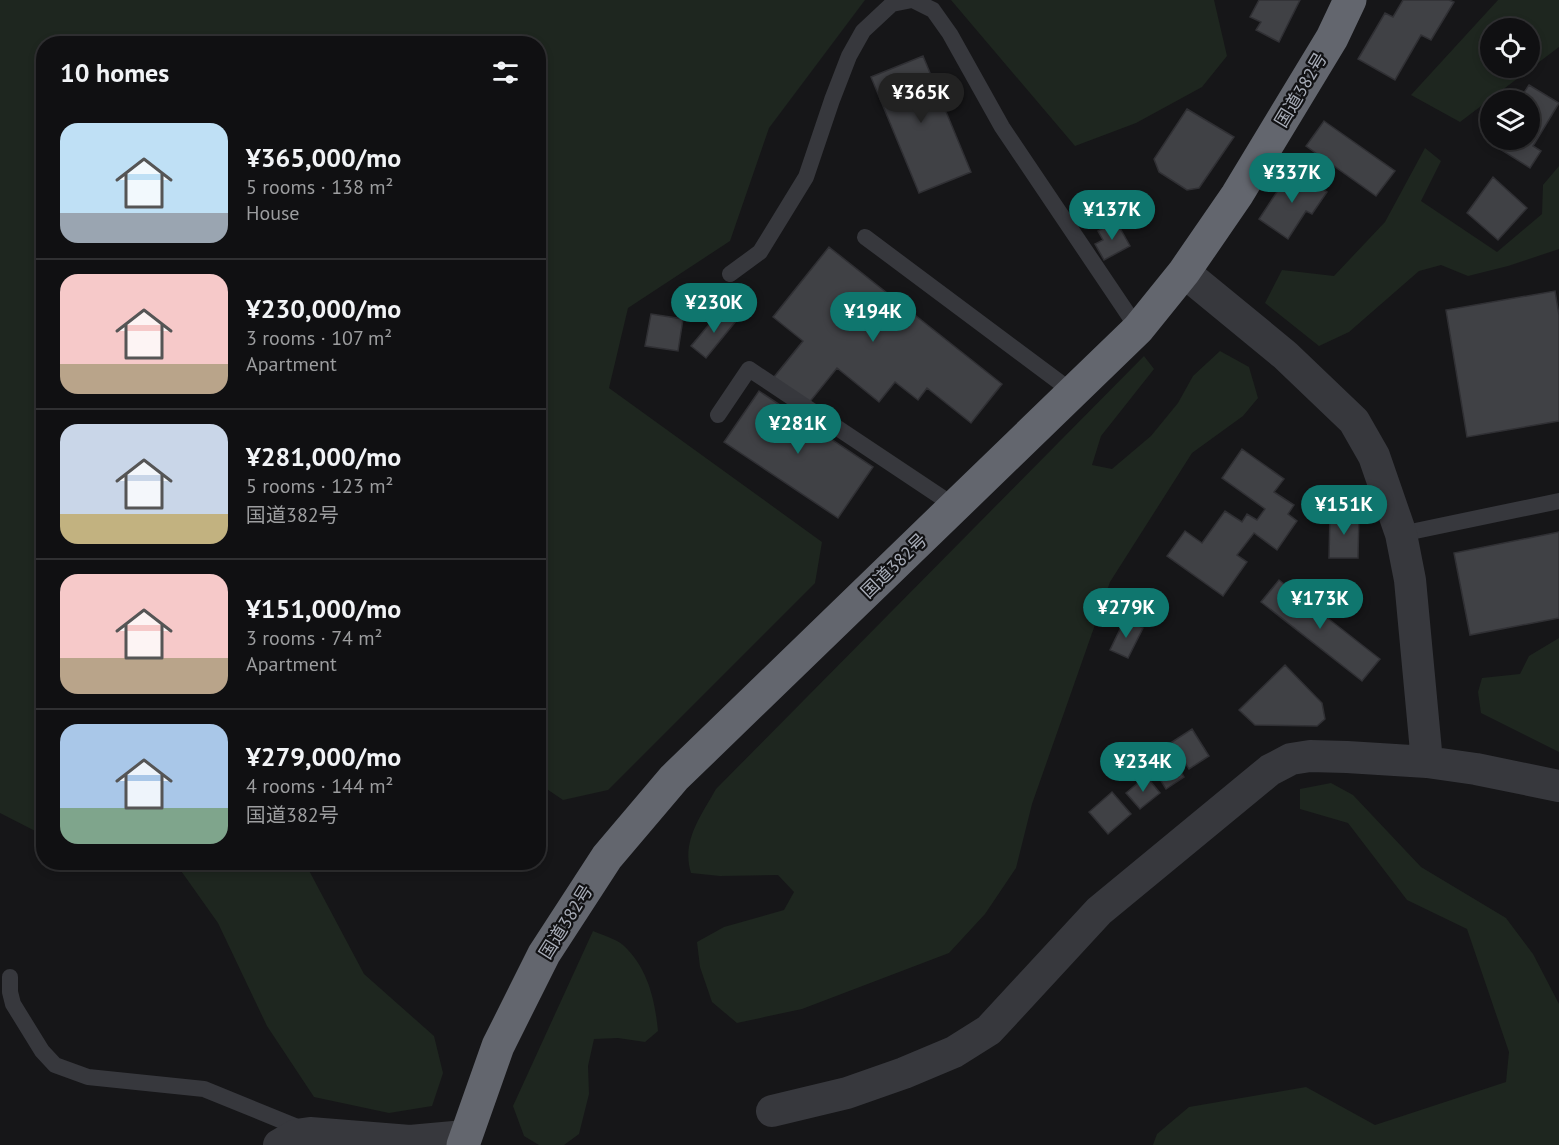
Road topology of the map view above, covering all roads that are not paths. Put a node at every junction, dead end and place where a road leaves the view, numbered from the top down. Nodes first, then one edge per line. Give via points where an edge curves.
1 (912, 0) edge
2 (1350, 0) edge
3 (865, 237) dead end
4 (1184, 272) junction
5 (730, 274) dead end
6 (1138, 329) junction
7 (1074, 393) junction
8 (718, 415) dead end
9 (1559, 501) edge
10 (956, 507) junction
11 (1401, 534) junction
12 (1427, 762) junction
13 (1559, 786) edge
14 (10, 977) dead end
15 (771, 1111) dead end
16 (310, 1133) junction
17 (464, 1141) edge
18 (279, 1145) edge

1 - 5 lane via 892,4 863,31 836,89 806,177 760,252
1 - 6 lane via 933,10 950,34 1002,127
2 - 4 highway, 国道382号 via 1332,38 1237,195
3 - 7 lane
4 - 6 highway, 国道382号
4 - 11 street via 1285,356 1354,421 1374,456
6 - 7 highway, 国道382号
7 - 10 highway, 国道382号
8 - 10 lane via 749,369
9 - 11 lane
10 - 17 highway, 国道382号 via 674,778 607,858 544,954 498,1046
11 - 12 street via 1410,580
12 - 13 street
12 - 15 street via 1310,756 1291,759 1270,770 1100,911 989,1030 954,1052 904,1073 846,1094
14 - 16 lane via 13,1004 42,1051 56,1065 88,1077 204,1089
16 - 17 street
16 - 18 street via 296,1135

